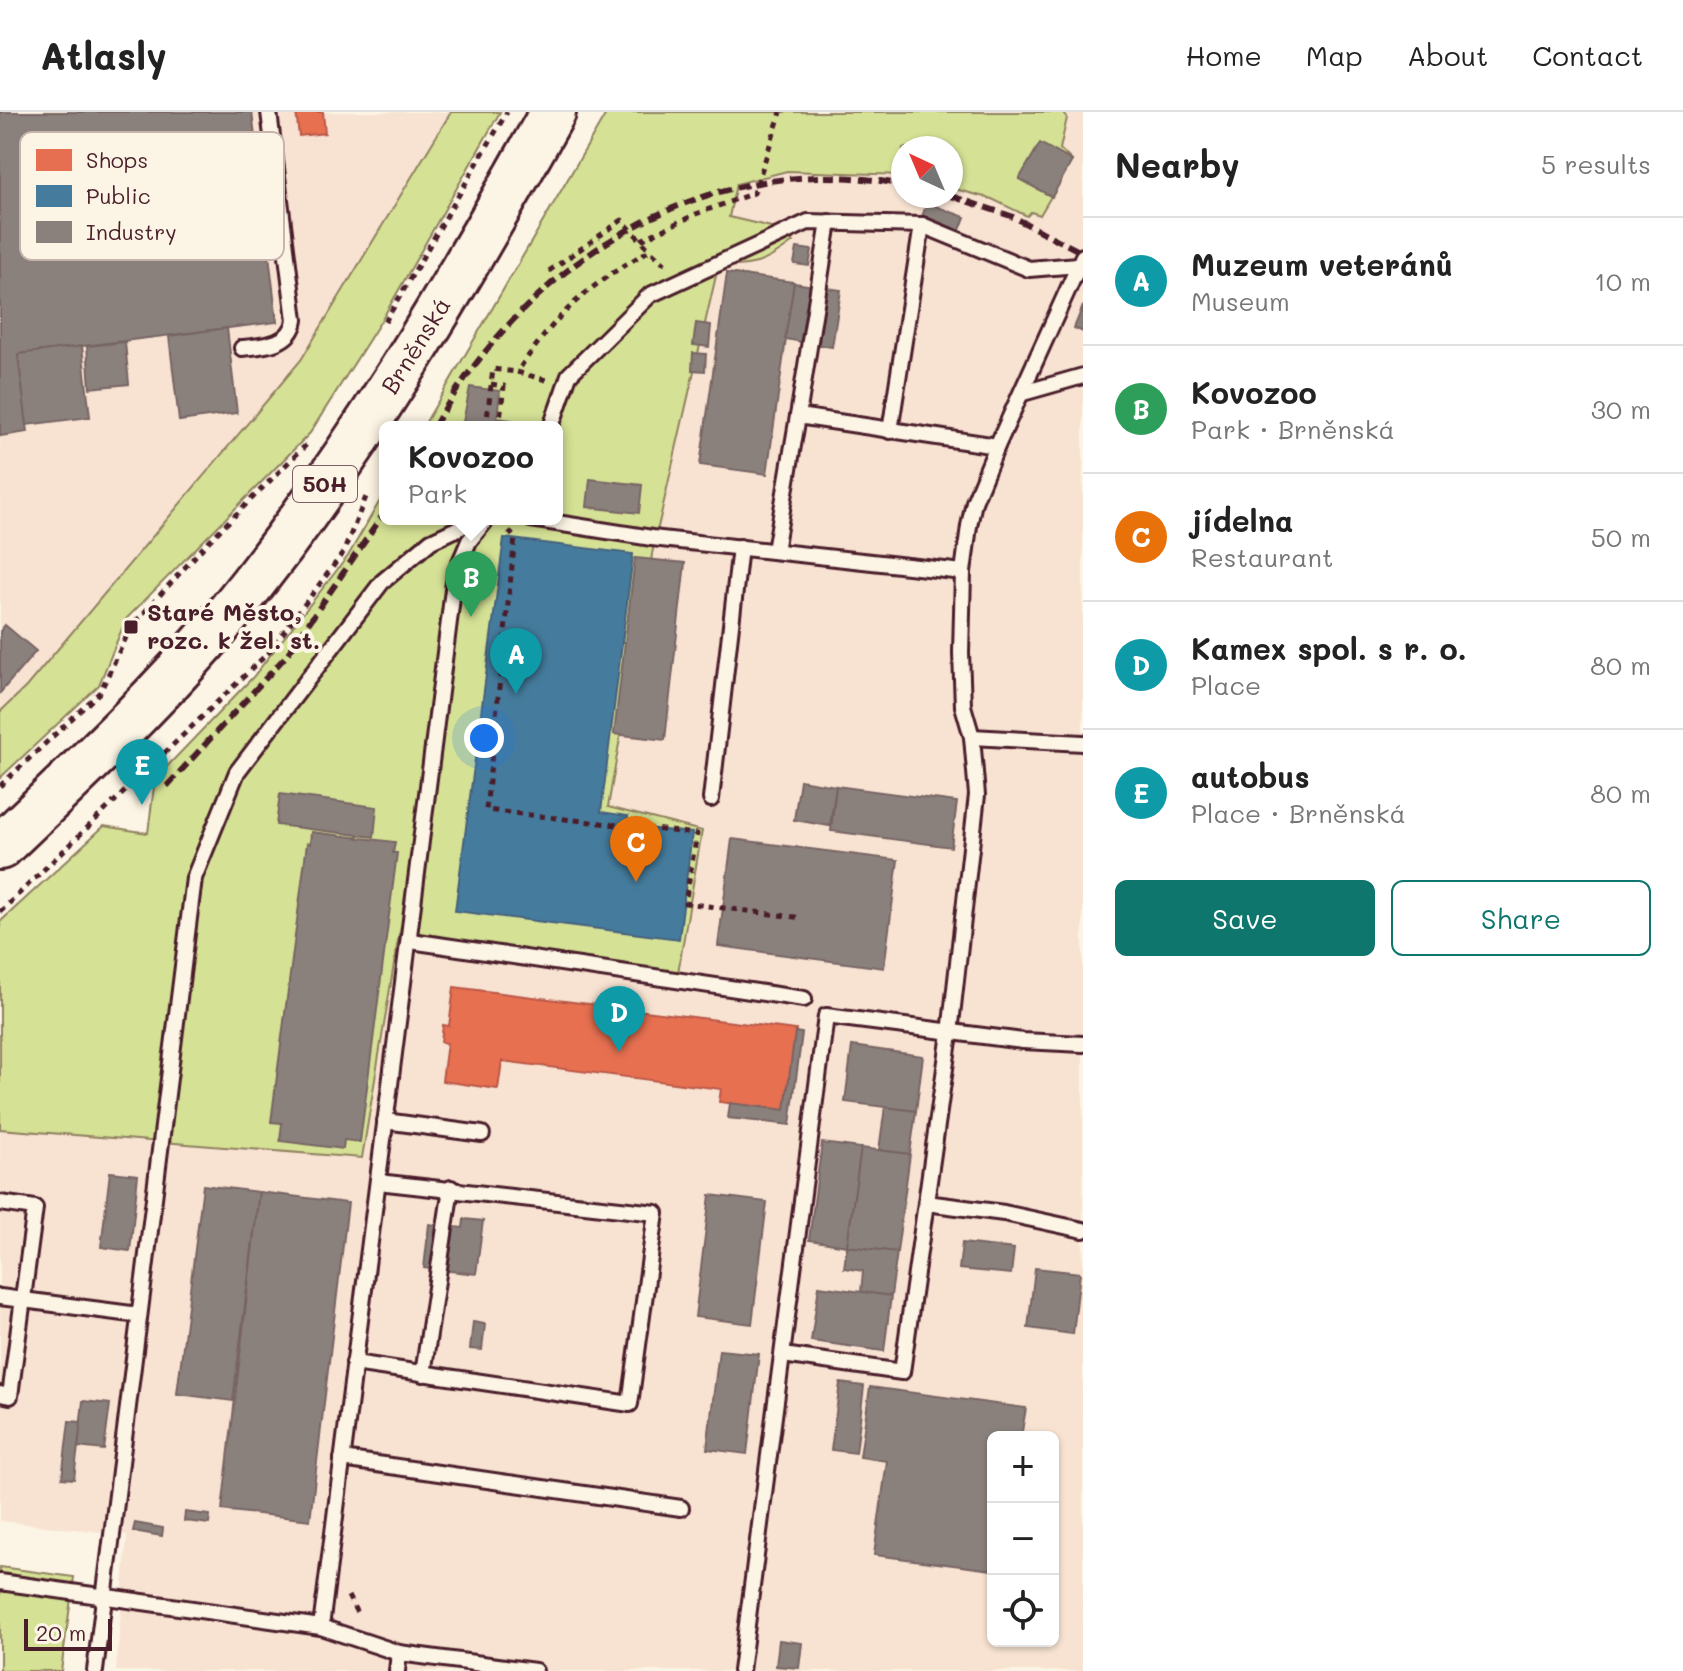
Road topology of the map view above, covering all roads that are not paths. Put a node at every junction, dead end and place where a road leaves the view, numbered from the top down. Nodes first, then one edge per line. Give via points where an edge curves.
1 (269, 112) edge
2 (553, 112) edge
3 (272, 132) edge
4 (829, 222) junction
5 (922, 225) junction
6 (284, 232) edge
7 (1081, 260) edge
8 (242, 348) dead end
9 (1083, 376) edge
10 (1023, 393) junction
11 (798, 416) junction
12 (553, 421) edge
13 (890, 431) junction
14 (997, 446) junction
15 (563, 524) edge
16 (465, 525) edge
17 (482, 525) edge
18 (740, 547) junction
19 (775, 551) junction
20 (963, 572) junction
21 (972, 737) junction
22 (1083, 743) edge
23 (711, 799) dead end
24 (0, 847) edge
25 (411, 941) junction
26 (804, 999) dead end
27 (950, 1033) junction
28 (1083, 1044) edge
29 (385, 1121) junction
30 (482, 1134) dead end
31 (378, 1182) junction
32 (451, 1188) junction
33 (0, 1203) edge
34 (926, 1203) junction
35 (1083, 1230) edge
36 (0, 1297) edge
37 (23, 1301) junction
38 (139, 1315) junction
39 (783, 1355) junction
40 (354, 1363) junction
41 (423, 1374) junction
42 (0, 1394) edge
43 (342, 1459) junction
44 (681, 1508) dead end
45 (0, 1582) edge
46 (104, 1595) junction
47 (321, 1627) junction
48 (399, 1653) junction
49 (95, 1671) edge
50 (397, 1671) edge
51 (535, 1671) edge
52 (741, 1671) edge

1 - 3 lane
2 - 24 main road, Brněnská / 50H via 439,310 278,550 131,724
4 - 5 lane
4 - 11 lane
4 - 12 lane via 808,222 645,300 569,375
5 - 7 lane via 1029,269
5 - 13 lane
6 - 8 lane via 294,327 281,340
7 - 10 lane
9 - 10 lane
10 - 14 lane
11 - 13 lane
11 - 19 lane
13 - 14 lane
14 - 20 lane via 974,502
15 - 18 lane
16 - 38 lane via 431,541 382,582 237,772 194,878
17 - 25 lane via 455,574
18 - 19 lane
18 - 23 lane
19 - 20 lane
20 - 21 lane via 963,706
21 - 22 lane
21 - 27 lane via 977,795
25 - 26 lane
25 - 29 lane
27 - 28 lane
27 - 34 lane
27 - 39 lane via 826,1016
29 - 30 lane
29 - 31 lane
31 - 32 lane
31 - 40 lane
32 - 41 lane
32 - 41 lane via 656,1213 630,1404
33 - 37 lane via 35,1208
34 - 35 lane
34 - 39 lane via 902,1372
36 - 37 lane
37 - 38 lane
37 - 42 lane via 10,1396
38 - 46 lane
39 - 52 lane
40 - 41 lane
40 - 43 lane
43 - 44 lane
43 - 47 lane
45 - 46 lane
46 - 47 lane
46 - 49 lane
47 - 48 lane
48 - 50 lane
48 - 51 lane

